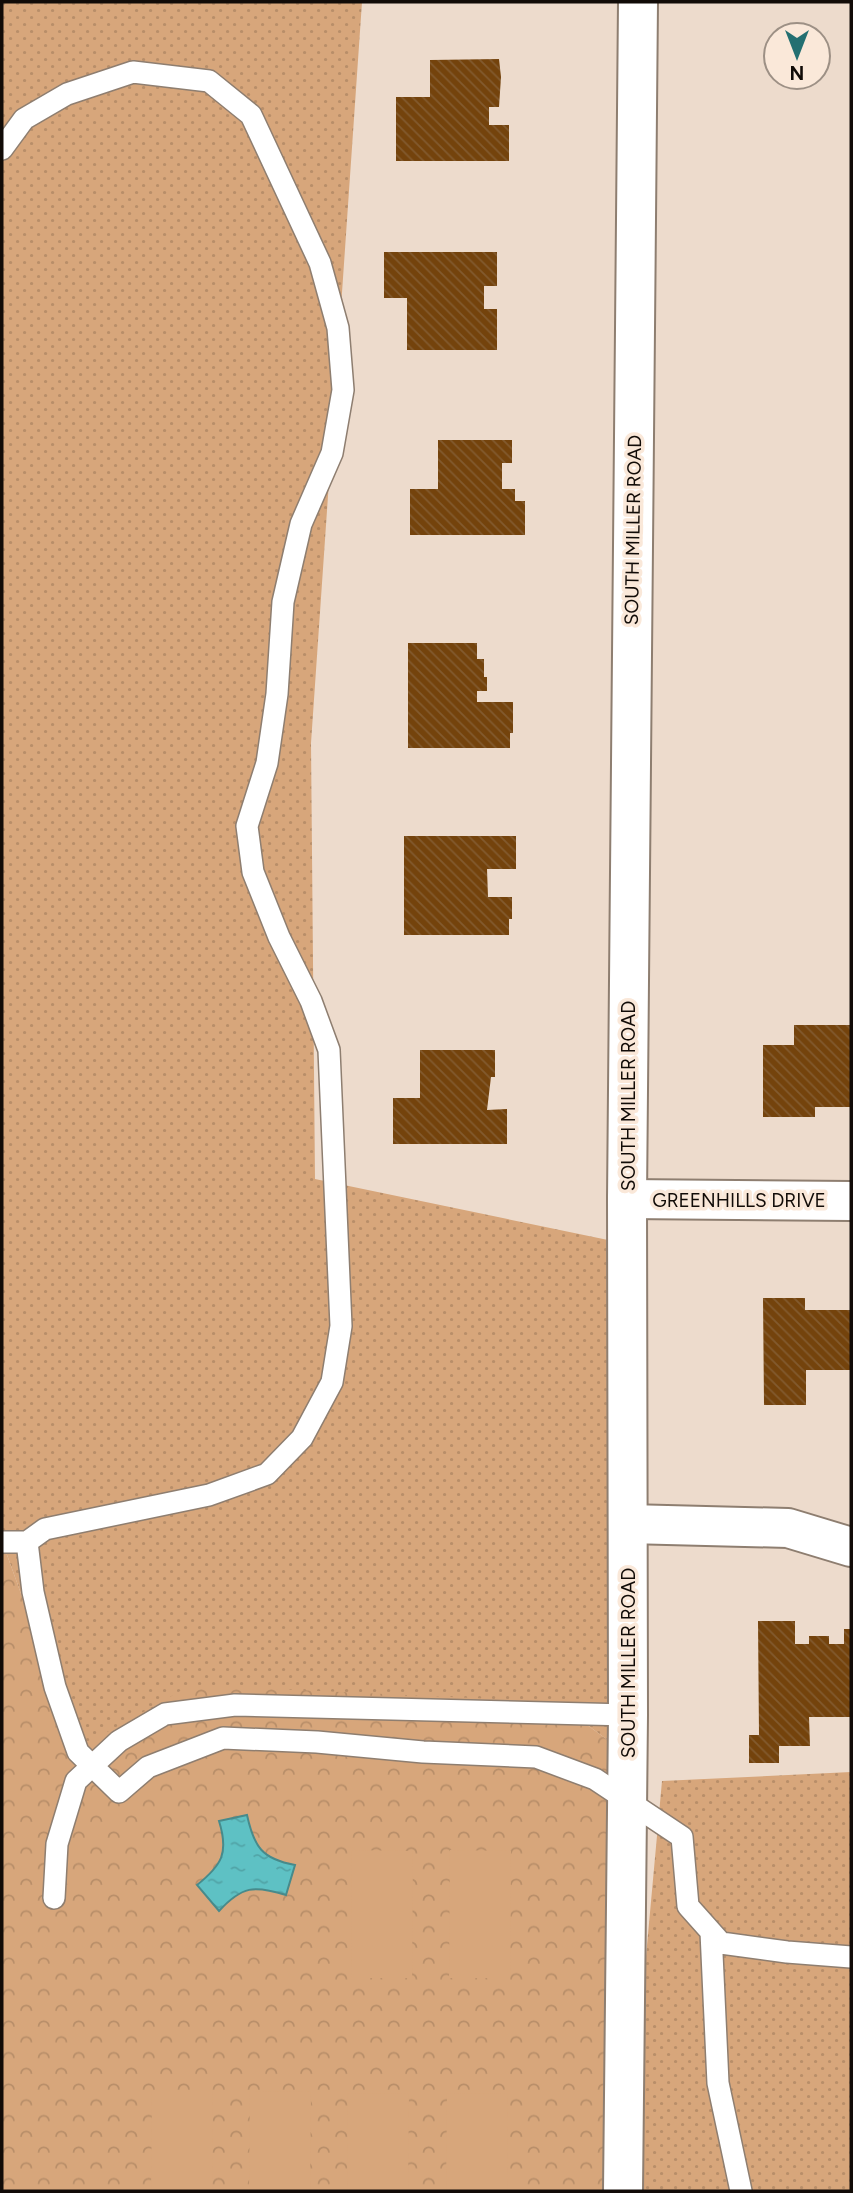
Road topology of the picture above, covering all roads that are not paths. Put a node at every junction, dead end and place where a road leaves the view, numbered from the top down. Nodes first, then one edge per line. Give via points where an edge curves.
1 (638, 2) edge
2 (2, 149) edge
3 (627, 1199) junction
4 (851, 1201) edge
5 (628, 1524) junction
6 (2, 1542) edge
7 (27, 1542) junction
8 (851, 1546) edge
9 (628, 1716) junction
10 (91, 1766) junction
11 (627, 1801) junction
12 (54, 1898) dead end
13 (711, 1931) junction
14 (851, 1957) edge
15 (623, 2191) edge
16 (741, 2191) edge

1 - 3 street, SOUTH MILLER ROAD
2 - 7 lane via 24,119 67,94 133,72 209,81 251,115 320,263 338,328 343,390 332,453 301,524 283,602 267,763 247,826 253,872 330,1050 341,1326 332,1382 302,1438 267,1474 209,1495 45,1529
3 - 4 street, GREENHILLS DRIVE
3 - 5 street, SOUTH MILLER ROAD
5 - 8 street via 788,1528
5 - 9 street, SOUTH MILLER ROAD
6 - 7 lane
7 - 10 lane via 33,1592 55,1687 78,1752
9 - 10 lane via 234,1705 164,1714 120,1741
9 - 11 street, SOUTH MILLER ROAD
10 - 11 lane via 119,1793 148,1767 223,1738 317,1742 536,1757 595,1779
10 - 12 lane via 76,1781 57,1844
11 - 13 lane via 682,1837 688,1906
11 - 15 street, SOUTH MILLER ROAD
13 - 14 lane via 721,1944
13 - 16 lane via 718,2082

